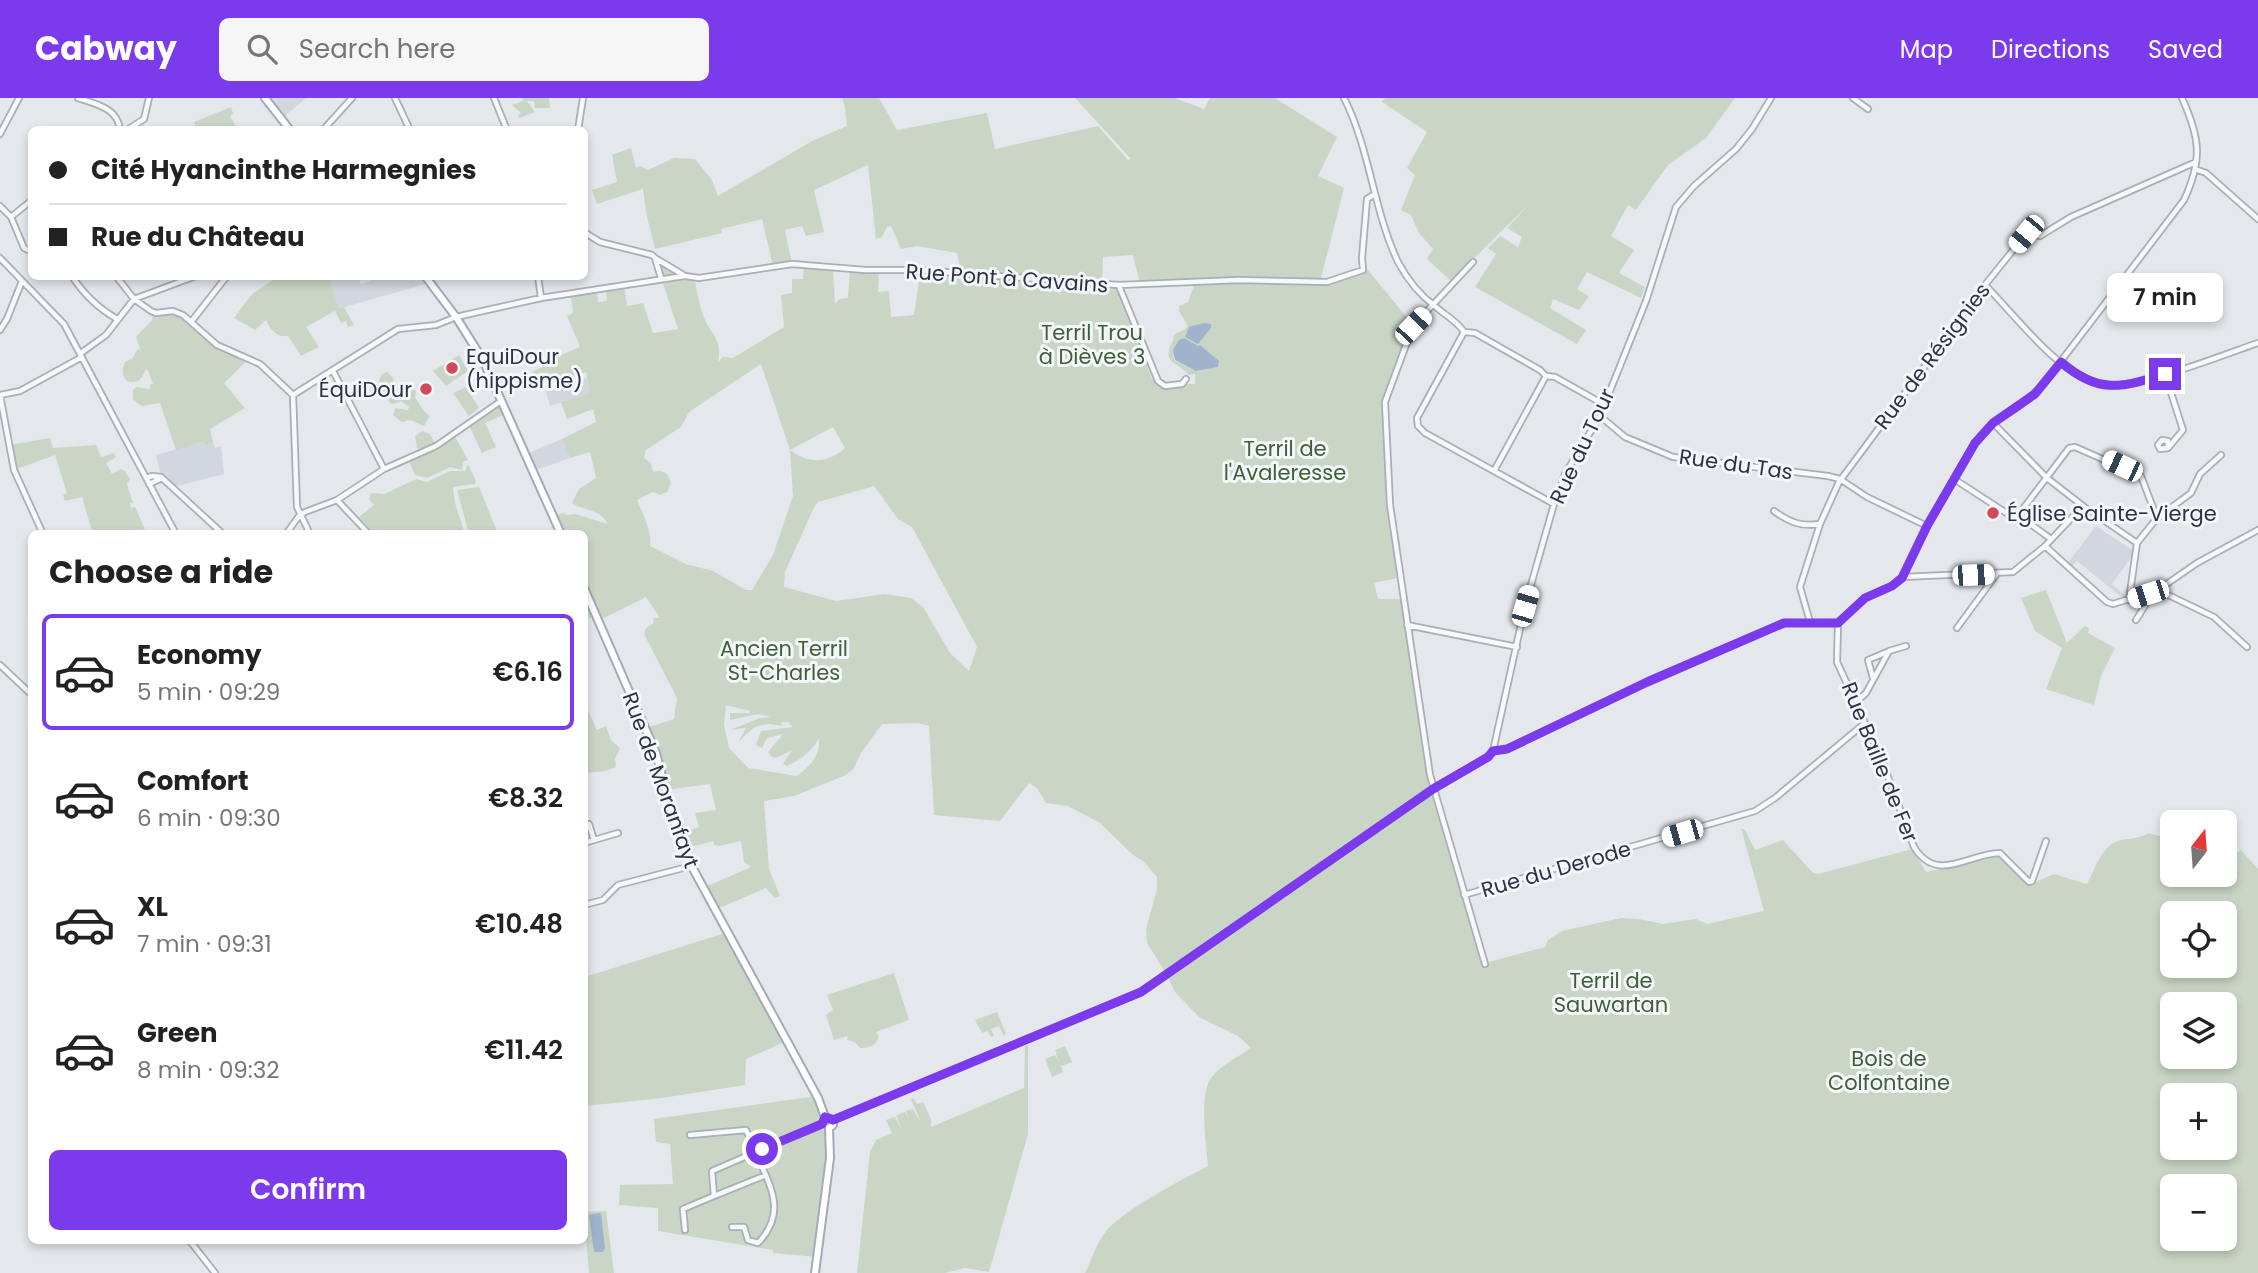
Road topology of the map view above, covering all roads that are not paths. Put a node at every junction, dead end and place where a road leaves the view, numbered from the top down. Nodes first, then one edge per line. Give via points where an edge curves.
1 (19, 98) edge
2 (78, 98) edge
3 (149, 98) edge
4 (265, 98) edge
5 (352, 98) edge
6 (395, 98) edge
7 (494, 98) edge
8 (583, 98) edge
9 (1344, 98) edge
10 (1771, 98) edge
11 (1853, 98) edge
12 (2182, 98) edge
13 (1868, 109) dead end
14 (120, 126) edge
15 (133, 126) edge
16 (287, 126) edge
17 (327, 126) edge
18 (408, 126) edge
19 (505, 126) edge
20 (579, 126) edge
21 (0, 134) edge
22 (2197, 162) junction
23 (2195, 169) junction
24 (1375, 194) junction
25 (28, 203) edge
26 (0, 206) edge
27 (11, 218) junction
28 (2258, 219) edge
29 (588, 234) edge
30 (28, 250) edge
31 (0, 258) edge
32 (655, 258) junction
33 (1473, 262) dead end
34 (685, 276) junction
35 (662, 278) junction
36 (75, 280) edge
37 (120, 280) edge
38 (185, 280) edge
39 (224, 280) edge
40 (428, 280) edge
41 (539, 280) edge
42 (22, 281) junction
43 (1119, 285) junction
44 (1985, 285) junction
45 (541, 298) junction
46 (134, 299) junction
47 (1433, 305) junction
48 (456, 317) junction
49 (117, 319) junction
50 (191, 322) junction
51 (0, 330) edge
52 (1464, 332) junction
53 (2258, 343) edge
54 (82, 355) junction
55 (2061, 362) junction
56 (333, 371) junction
57 (2165, 374) junction
58 (1546, 376) junction
59 (1186, 379) dead end
60 (0, 395) edge
61 (293, 395) junction
62 (502, 400) junction
63 (1603, 404) junction
64 (1600, 416) junction
65 (1993, 423) junction
66 (2168, 448) dead end
67 (2221, 454) dead end
68 (384, 469) junction
69 (1494, 471) junction
70 (146, 478) junction
71 (162, 478) junction
72 (2047, 478) junction
73 (1954, 480) junction
74 (1840, 481) junction
75 (149, 484) junction
76 (337, 500) junction
77 (1554, 504) junction
78 (2083, 506) junction
79 (1774, 511) dead end
80 (299, 516) junction
81 (2016, 517) junction
82 (2157, 518) junction
83 (1819, 524) junction
84 (1927, 526) junction
85 (41, 530) edge
86 (174, 530) edge
87 (219, 530) edge
88 (289, 530) edge
89 (308, 530) edge
90 (365, 530) edge
91 (559, 530) edge
92 (2258, 530) edge
93 (2051, 539) junction
94 (2137, 543) junction
95 (2045, 545) junction
96 (1996, 575) junction
97 (1902, 578) junction
98 (2158, 590) junction
99 (2148, 594) junction
100 (588, 597) edge
101 (2129, 600) junction
102 (2136, 620) dead end
103 (1810, 622) junction
104 (1838, 623) junction
105 (1407, 625) junction
106 (1957, 628) dead end
107 (1906, 646) dead end
108 (1517, 647) junction
109 (2247, 647) dead end
110 (1889, 652) junction
111 (0, 665) edge
112 (1873, 679) junction
113 (28, 691) edge
114 (1856, 702) junction
115 (1865, 723) junction
116 (1493, 751) junction
117 (1433, 789) junction
118 (588, 824) edge
119 (618, 833) dead end
120 (594, 840) junction
121 (2046, 841) dead end
122 (588, 842) edge
123 (691, 866) junction
124 (1464, 895) junction
125 (588, 904) edge
126 (1485, 964) dead end
127 (824, 1120) junction
128 (833, 1120) junction
129 (829, 1128) junction
130 (690, 1135) dead end
131 (753, 1145) junction
132 (762, 1149) junction
133 (749, 1155) junction
134 (758, 1158) junction
135 (766, 1174) junction
136 (714, 1196) junction
137 (732, 1227) dead end
138 (685, 1230) dead end
139 (192, 1244) edge
140 (215, 1273) edge
141 (815, 1273) edge

1 - 21 street
2 - 14 street via 112,111
3 - 15 street via 144,119
4 - 16 main road
5 - 17 street
6 - 18 street
7 - 19 street
8 - 20 street
9 - 24 street via 1356,122
10 - 63 street, Rue du Tour via 1736,149 1676,207 1646,301
11 - 13 street
12 - 22 street via 2195,129
22 - 23 street
22 - 44 street, Rue de Résignies via 2040,236 2026,234
23 - 28 street via 2206,173
23 - 55 street via 2184,200
24 - 43 street, Rue Pont à Cavains via 1367,199 1363,270 1327,282 1250,279
24 - 47 street via 1399,262
25 - 27 street
26 - 27 street
27 - 30 street
29 - 32 street
31 - 42 street
32 - 34 street
32 - 35 street
33 - 47 street
34 - 35 street, Rue Pont à Cavains
34 - 43 street, Rue Pont à Cavains via 699,278 792,264
35 - 45 street, Rue Pont à Cavains
36 - 49 street via 85,295
37 - 46 street
38 - 46 street
39 - 50 street
40 - 48 main road
41 - 45 street
42 - 51 street
42 - 54 street via 59,316
43 - 59 street via 1155,376 1165,386
44 - 55 street
44 - 74 street, Rue de Résignies
45 - 48 street, Rue Pont à Cavains
46 - 49 street
46 - 50 street via 153,313 176,312
47 - 52 street
47 - 105 street via 1413,326 1385,402 1390,505
48 - 56 street, Rue Pont à Cavains via 393,331
48 - 62 main road
49 - 54 street
50 - 61 street via 217,345 260,363
52 - 58 street via 1475,333
52 - 69 street via 1416,422 1420,430
53 - 57 street
54 - 60 street via 20,391
54 - 70 street
55 - 57 street via 2104,386 2125,386
55 - 65 street via 2035,394
56 - 61 street, Rue Pont à Cavains
56 - 68 street
57 - 66 street via 2183,430
58 - 63 street
58 - 69 street
60 - 85 street via 15,470
61 - 80 street
62 - 68 street via 443,442
62 - 91 main road
63 - 64 street, Rue du Tour
64 - 74 street, Rue du Tas via 1625,437 1673,457
64 - 77 street, Rue du Tour via 1565,474
65 - 72 street
65 - 73 street via 1975,443
67 - 82 street via 2200,474 2190,493
68 - 76 street
69 - 77 street
70 - 71 street
70 - 75 street
71 - 75 street
71 - 87 street
72 - 78 street
72 - 81 street
72 - 82 street via 2071,446 2141,476
73 - 81 street
73 - 84 street
74 - 83 street, Rue de Résignies
74 - 84 street
75 - 86 street
76 - 80 street
76 - 90 street
77 - 108 street, Rue du Tour
78 - 93 street
78 - 94 street
79 - 83 street via 1794,523
80 - 88 street
80 - 89 street
81 - 93 street
82 - 94 street
83 - 103 street via 1800,587
84 - 97 street
92 - 98 street
93 - 95 street
94 - 101 street
95 - 96 street via 2013,572
95 - 101 street via 2110,604
96 - 97 street
96 - 106 street
97 - 104 street via 1865,598
98 - 99 street
98 - 109 street via 2214,617
99 - 101 street
99 - 102 street
100 - 123 main road, Rue de Moranfayt via 656,753 677,834
103 - 104 street
103 - 116 street via 1784,623 1507,749
104 - 114 street, Rue Baille de Fer via 1837,662
105 - 108 street
105 - 117 street
107 - 110 street
108 - 116 street, Rue du Tour
110 - 112 street
110 - 112 street via 1868,660
111 - 113 street
112 - 114 street
114 - 115 street, Rue Baille de Fer
115 - 121 street, Rue Baille de Fer via 1914,847 1932,865 2000,853 2029,883
115 - 124 street, Rue du Derode via 1755,811
116 - 117 street
117 - 124 street
117 - 128 street via 1141,992
118 - 120 street
119 - 120 street
120 - 122 street
123 - 125 street via 618,885 603,900
123 - 127 main road, Rue de Moranfayt via 818,1098
124 - 126 street
127 - 128 main road
127 - 129 main road
127 - 132 street
128 - 129 main road
129 - 141 main road via 830,1158
130 - 131 street via 746,1130
131 - 132 street
131 - 133 street
132 - 134 street
133 - 134 street
133 - 136 street via 712,1171
134 - 135 street
135 - 136 street
135 - 137 street via 775,1201 772,1220 761,1240 752,1243 744,1227
136 - 138 street via 683,1209
139 - 140 street

